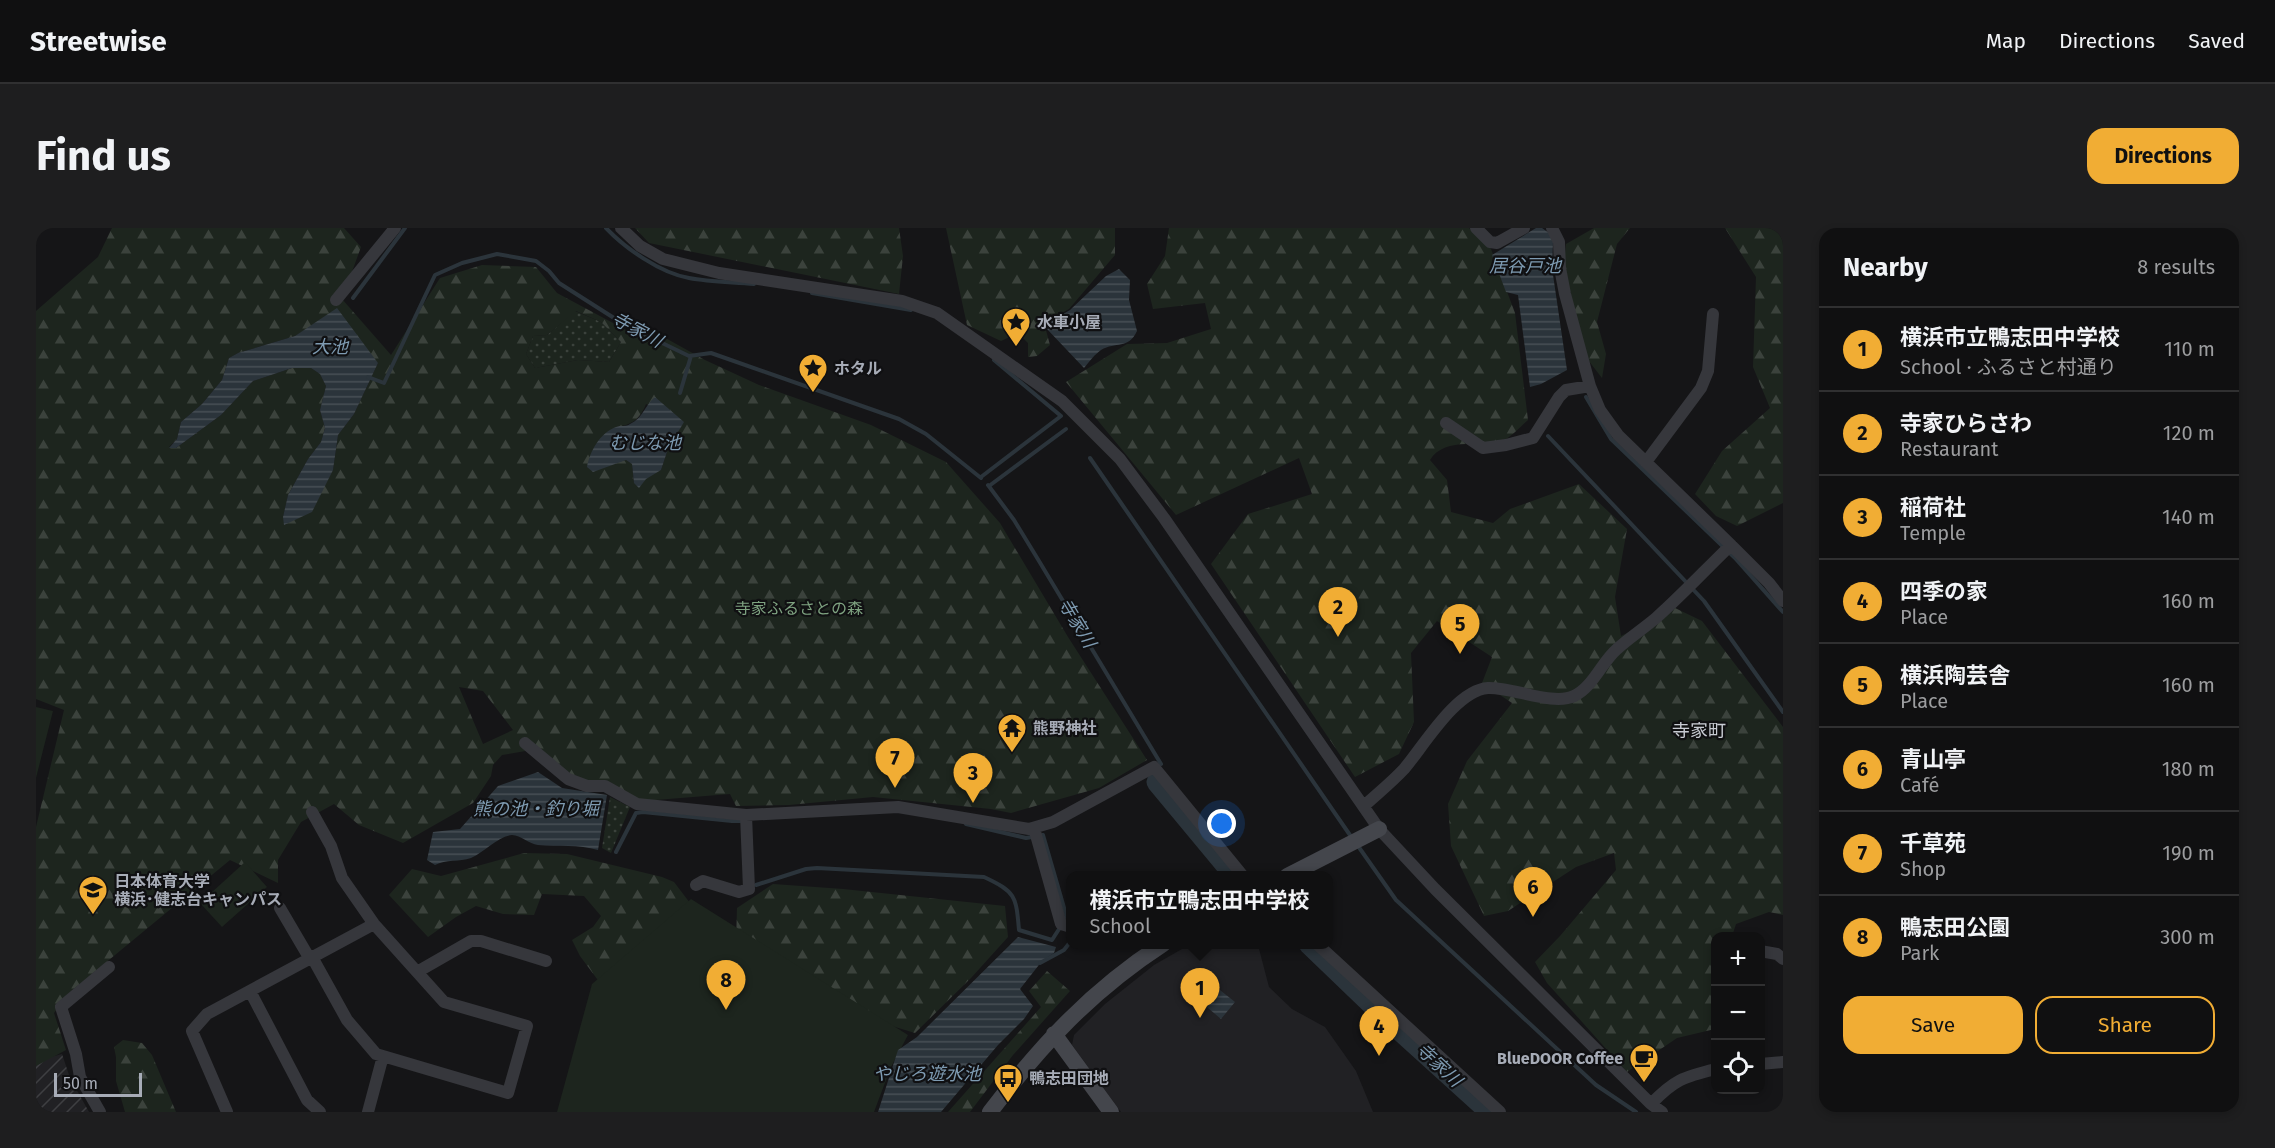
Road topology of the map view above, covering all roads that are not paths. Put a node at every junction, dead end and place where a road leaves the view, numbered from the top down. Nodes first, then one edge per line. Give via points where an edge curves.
1 (395, 228) edge
2 (621, 228) edge
3 (1476, 228) edge
4 (1524, 228) edge
5 (1552, 228) edge
6 (336, 300) dead end
7 (1713, 314) dead end
8 (1590, 386) junction
9 (1446, 423) dead end
10 (1646, 462) junction
11 (1731, 545) junction
12 (1783, 601) edge
13 (525, 743) dead end
14 (1364, 806) junction
15 (312, 812) dead end
16 (746, 815) junction
17 (1034, 828) junction
18 (1379, 829) junction
19 (1239, 871) edge
20 (1297, 871) edge
21 (696, 885) dead end
22 (280, 908) dead end
23 (374, 924) junction
24 (1066, 926) edge
25 (1157, 949) edge
26 (1321, 949) edge
27 (1765, 952) edge
28 (312, 957) junction
29 (1783, 958) edge
30 (546, 961) dead end
31 (109, 967) dead end
32 (417, 972) junction
33 (250, 991) junction
34 (1054, 1034) junction
35 (383, 1056) junction
36 (1783, 1062) edge
37 (1765, 1064) edge
38 (1711, 1070) edge
39 (1655, 1109) edge
40 (100, 1112) edge
41 (227, 1112) edge
42 (320, 1112) edge
43 (368, 1112) edge
44 (990, 1112) edge
45 (1111, 1112) edge
46 (1500, 1112) edge

1 - 6 street
2 - 14 street via 640,246 663,259 719,273 903,301 938,313 1062,401 1120,459 1164,518
3 - 4 street via 1490,242 1497,243
5 - 8 street via 1560,242 1565,294
7 - 10 street via 1708,371 1701,388
8 - 9 street via 1566,390 1533,438 1506,445 1483,448
8 - 10 street via 1600,410 1618,435
10 - 11 street
11 - 12 street
11 - 14 street via 1655,618 1616,649 1586,688 1572,697 1485,688 1468,697 1429,734 1404,769
13 - 16 street via 568,779 587,786 605,786 638,804
14 - 18 street
15 - 23 street via 332,846 342,878
16 - 17 street via 898,807
16 - 21 street via 749,889 739,892 703,881
17 - 19 street via 1062,818 1154,767
17 - 24 street via 1061,924
18 - 20 street
18 - 39 street
22 - 28 street
23 - 28 street
23 - 32 street
25 - 34 street via 1126,969
26 - 46 street
27 - 29 street
28 - 33 street
28 - 35 street via 347,1020 376,1054
30 - 32 street via 471,941
31 - 40 street via 61,1006 80,1077
32 - 35 street via 444,1002 527,1026 508,1093
33 - 41 street via 207,1014 192,1031
33 - 42 street via 307,1100
34 - 44 street
34 - 45 street
35 - 43 street
36 - 37 street
38 - 39 street via 1670,1084

